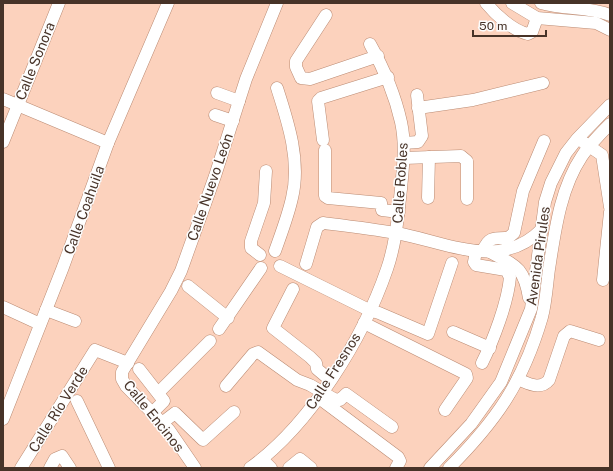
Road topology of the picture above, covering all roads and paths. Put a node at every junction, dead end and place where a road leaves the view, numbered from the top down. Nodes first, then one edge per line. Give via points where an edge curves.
1 (59, 3) edge
2 (168, 3) edge
3 (486, 3) edge
4 (512, 3) edge
5 (541, 3) edge
6 (274, 4) edge
7 (326, 15) dead end
8 (610, 15) edge
9 (537, 18) junction
10 (610, 30) edge
11 (370, 44) dead end
12 (378, 56) junction
13 (388, 77) junction
14 (542, 83) dead end
15 (277, 88) dead end
16 (217, 93) dead end
17 (417, 95) dead end
18 (3, 99) edge
19 (239, 101) junction
20 (18, 105) junction
21 (610, 105) edge
22 (418, 108) junction
23 (215, 115) dead end
24 (233, 121) junction
25 (610, 124) edge
26 (577, 139) junction
27 (544, 141) dead end
28 (3, 142) edge
29 (108, 143) junction
30 (404, 143) junction
31 (589, 146) junction
32 (429, 157) junction
33 (404, 158) junction
34 (266, 171) dead end
35 (428, 198) dead end
36 (467, 199) dead end
37 (610, 207) edge
38 (398, 212) junction
39 (610, 212) edge
40 (542, 229) junction
41 (396, 233) junction
42 (276, 251) junction
43 (483, 252) junction
44 (260, 256) junction
45 (452, 263) dead end
46 (306, 264) dead end
47 (280, 266) junction
48 (261, 268) junction
49 (603, 280) dead end
50 (188, 286) dead end
51 (293, 289) dead end
52 (3, 307) edge
53 (531, 309) junction
54 (46, 310) junction
55 (369, 310) junction
56 (228, 318) junction
57 (75, 321) dead end
58 (364, 323) junction
59 (40, 324) junction
60 (219, 329) dead end
61 (453, 332) dead end
62 (599, 340) dead end
63 (210, 341) dead end
64 (490, 348) junction
65 (128, 363) junction
66 (482, 363) dead end
67 (139, 369) dead end
68 (518, 379) junction
69 (330, 380) junction
70 (226, 386) dead end
71 (159, 392) junction
72 (320, 395) junction
73 (77, 401) dead end
74 (445, 410) dead end
75 (234, 412) dead end
76 (152, 413) junction
77 (3, 419) edge
78 (162, 423) junction
79 (392, 427) dead end
80 (266, 464) edge
81 (21, 468) edge
82 (50, 468) edge
83 (70, 468) edge
84 (109, 468) edge
85 (195, 468) edge
86 (250, 468) edge
87 (289, 468) edge
88 (312, 468) edge
89 (396, 468) edge
90 (430, 468) edge
91 (449, 468) edge

1 - 20 street, Calle Sonora
2 - 29 street, Calle Coahuila
3 - 9 street via 498,16 522,33 532,32
4 - 9 street
5 - 8 street via 568,9 588,8
6 - 19 street, Calle Nuevo León
7 - 12 street via 296,61 301,78 310,79
9 - 10 street via 596,23
11 - 12 street, Calle Robles
12 - 13 street, Calle Robles
13 - 30 street, Calle Robles via 402,123
13 - 38 street via 321,98 318,102 324,145 325,196 381,203 382,210
14 - 22 street via 473,100
15 - 42 street via 290,130 295,165 292,197
16 - 19 street
17 - 22 street
18 - 20 street
19 - 24 street, Calle Nuevo León
20 - 28 street, Calle Sonora
20 - 29 street
21 - 26 street, Avenida Pirules
22 - 30 street via 422,136 418,142
23 - 24 street
24 - 65 street, Calle Nuevo León via 181,271
25 - 31 street, Avenida Pirules
26 - 31 street
26 - 40 street, Avenida Pirules via 566,153 551,183 545,202
27 - 43 street via 523,191 514,233 508,238 488,240
29 - 54 street, Calle Coahuila
30 - 33 street, Calle Robles
31 - 37 street via 602,155
31 - 68 street, Avenida Pirules via 574,171 560,207 542,315 527,361
32 - 33 street
32 - 35 street
32 - 36 street via 465,158
33 - 38 street, Calle Robles
34 - 44 street via 264,203 251,241 251,248
38 - 41 street, Calle Robles
39 - 49 street
40 - 43 street, Calle Robles via 531,240 518,247
40 - 53 street, Avenida Pirules
41 - 43 street, Calle Robles
41 - 46 street via 323,222 317,227
41 - 55 street, Calle Fresnos via 387,269
42 - 44 street via 267,250
42 - 47 street via 281,258
43 - 53 street, Calle Robles via 519,270 526,279
43 - 64 street via 474,262 476,265 506,270 510,277
44 - 48 street
45 - 55 street via 428,334
47 - 48 street via 273,272
47 - 55 street
48 - 56 street
50 - 56 street
51 - 69 street via 272,328 310,357 316,363 317,369
52 - 59 street
53 - 90 street, Avenida Pirules via 501,382 471,424
54 - 57 street
54 - 59 street, Calle Coahuila
55 - 58 street, Calle Fresnos
56 - 60 street
58 - 69 street, Calle Fresnos via 356,341
58 - 74 street via 466,374 467,378
59 - 77 street, Calle Coahuila
61 - 64 street
62 - 68 street via 570,331 564,336 549,380 545,384 540,386
63 - 71 street
64 - 66 street
65 - 76 street, Calle Encinos via 122,372 124,382
65 - 81 street, Calle Río Verde via 94,350
67 - 71 street
68 - 91 street, Avenida Pirules via 503,406 475,442
69 - 72 street, Calle Fresnos
70 - 72 street via 256,352 297,380 310,385
71 - 76 street via 164,401
72 - 79 street via 340,400 346,394
72 - 80 street, Calle Fresnos
72 - 89 street via 398,457 400,461
73 - 84 street
75 - 78 street via 203,440 176,413
76 - 78 street, Calle Encinos
78 - 85 street, Calle Encinos
80 - 86 street, Calle Fresnos
82 - 83 street via 55,459 62,456
87 - 88 street via 300,459

